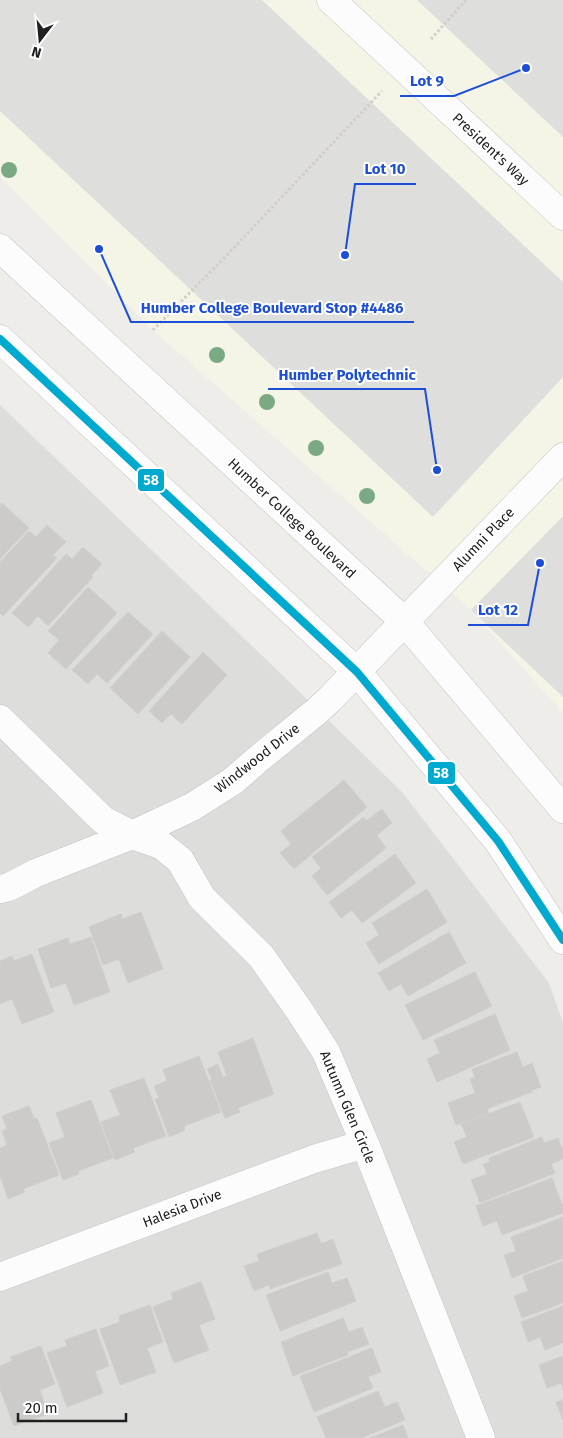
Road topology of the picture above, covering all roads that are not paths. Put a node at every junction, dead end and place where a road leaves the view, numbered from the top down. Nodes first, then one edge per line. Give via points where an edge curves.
1 (331, 0) edge
2 (563, 216) edge
3 (0, 248) edge
4 (0, 339) edge
5 (563, 457) edge
6 (404, 622) junction
7 (357, 672) junction
8 (0, 719) edge
9 (563, 809) edge
10 (132, 835) junction
11 (0, 889) edge
12 (563, 940) edge
13 (365, 1144) junction
14 (0, 1276) edge
15 (481, 1438) edge

1 - 2 street, President's Way
3 - 6 street, Humber College Boulevard
4 - 7 street
5 - 6 street, Alumni Place
6 - 7 street, Windwood Drive
6 - 9 street, Humber College Boulevard
7 - 10 street, Windwood Drive via 317,711 234,781 192,808
7 - 12 street via 498,841
8 - 10 street, Autumn Glen Circle via 103,820
10 - 11 street, Windwood Drive
10 - 13 street, Autumn Glen Circle via 161,846 180,860 202,898 261,956 326,1052
13 - 14 street, Halesia Drive via 314,1159
13 - 15 street, Autumn Glen Circle

